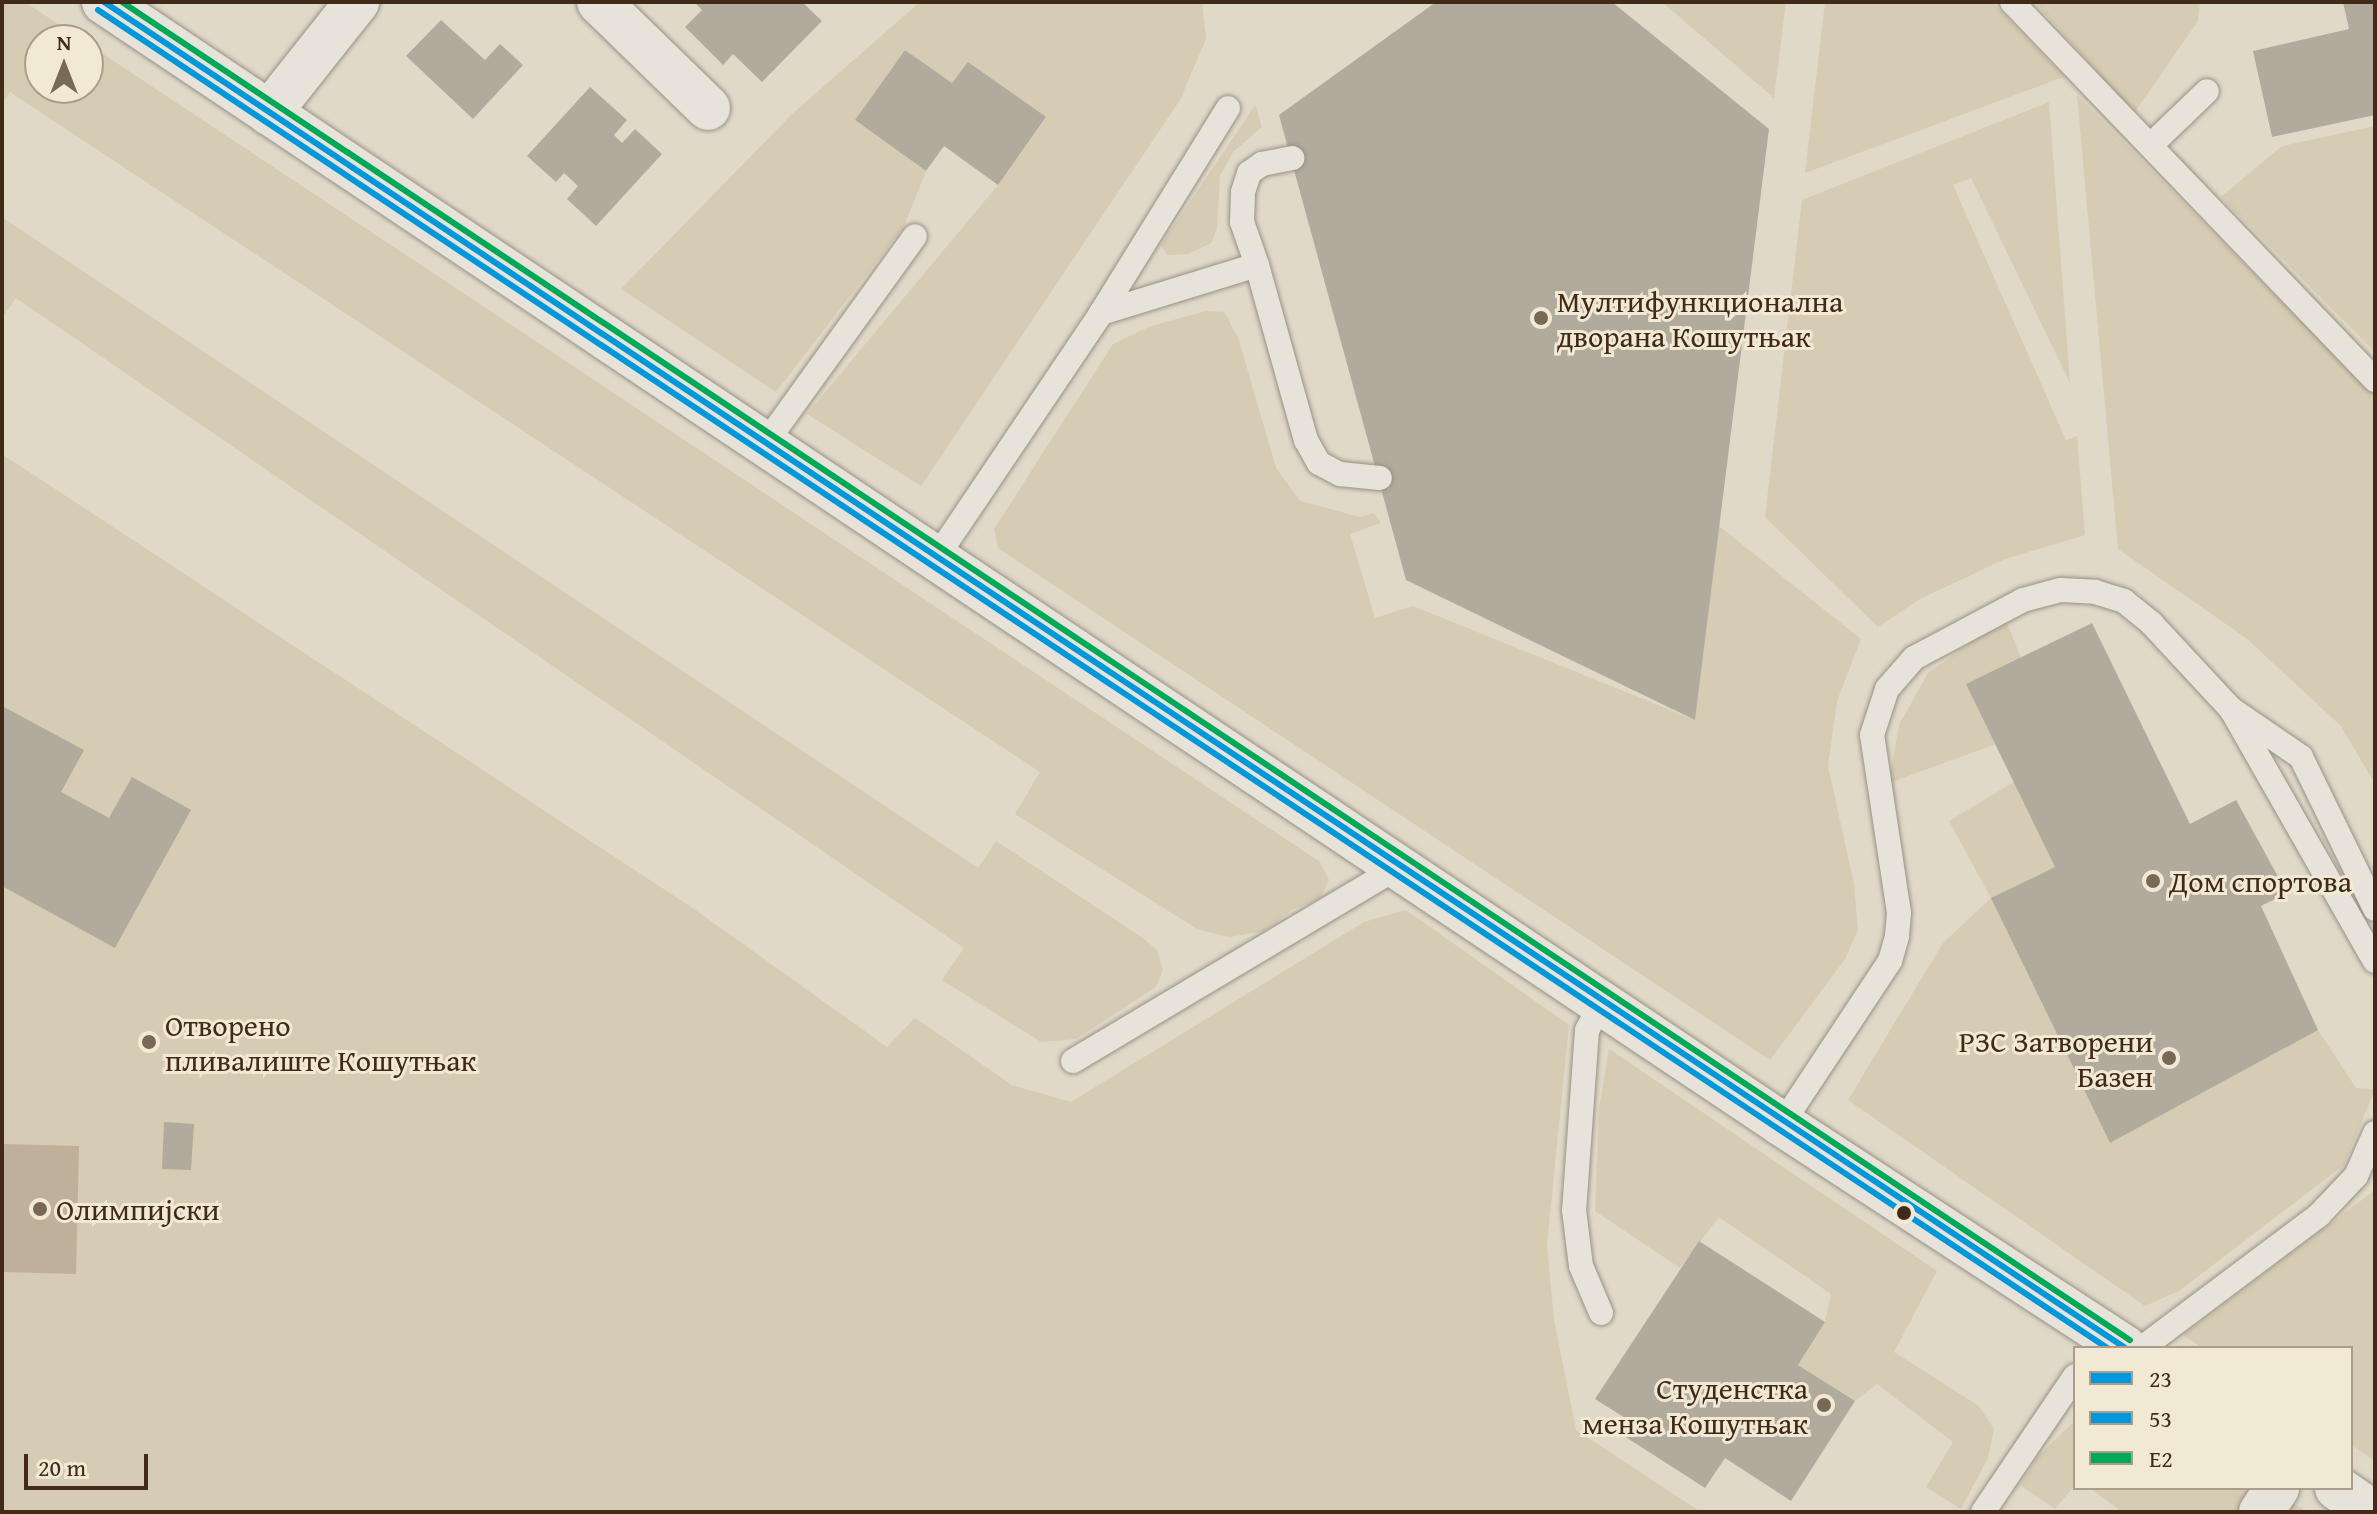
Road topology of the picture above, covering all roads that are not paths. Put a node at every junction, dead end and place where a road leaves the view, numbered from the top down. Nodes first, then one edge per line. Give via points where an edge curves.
1 (104, 2) edge
2 (357, 2) edge
3 (599, 2) edge
4 (2012, 2) edge
5 (2207, 91) dead end
6 (708, 108) dead end
7 (1228, 108) dead end
8 (269, 113) junction
9 (2152, 144) junction
10 (1292, 158) dead end
11 (915, 236) dead end
12 (1257, 265) junction
13 (1101, 313) junction
14 (2375, 380) edge
15 (765, 444) junction
16 (1380, 478) dead end
17 (936, 558) junction
18 (2231, 709) junction
19 (1399, 867) junction
20 (2375, 909) edge
21 (2375, 961) edge
22 (1601, 1003) junction
23 (1073, 1061) dead end
24 (1782, 1124) junction
25 (2375, 1133) edge
26 (1601, 1313) dead end
27 (2116, 1344) edge
28 (2073, 1379) edge
29 (2276, 1490) edge
30 (2340, 1490) edge
31 (1983, 1512) edge
32 (2261, 1512) edge
33 (2372, 1512) edge

1 - 8 main road
2 - 8 main road
3 - 6 main road
4 - 9 lane
5 - 9 lane
7 - 13 lane
8 - 15 main road
9 - 14 lane
10 - 12 lane via 1262,164 1249,173 1242,222
11 - 15 lane
12 - 13 lane
12 - 16 lane via 1306,440 1319,463 1340,474
13 - 17 lane
15 - 17 main road
17 - 19 main road
18 - 20 lane via 2301,757
18 - 21 lane
18 - 24 lane via 2152,624 2124,601 2095,592 2061,590 2023,600 1903,667 1887,689 1872,735 1899,913 1897,936 1890,961
19 - 22 main road
19 - 23 lane
22 - 24 main road
22 - 26 lane via 1587,1030 1574,1210 1581,1266
24 - 27 main road
25 - 27 lane via 2356,1176 2319,1215
28 - 31 lane
29 - 32 main road
30 - 33 main road

